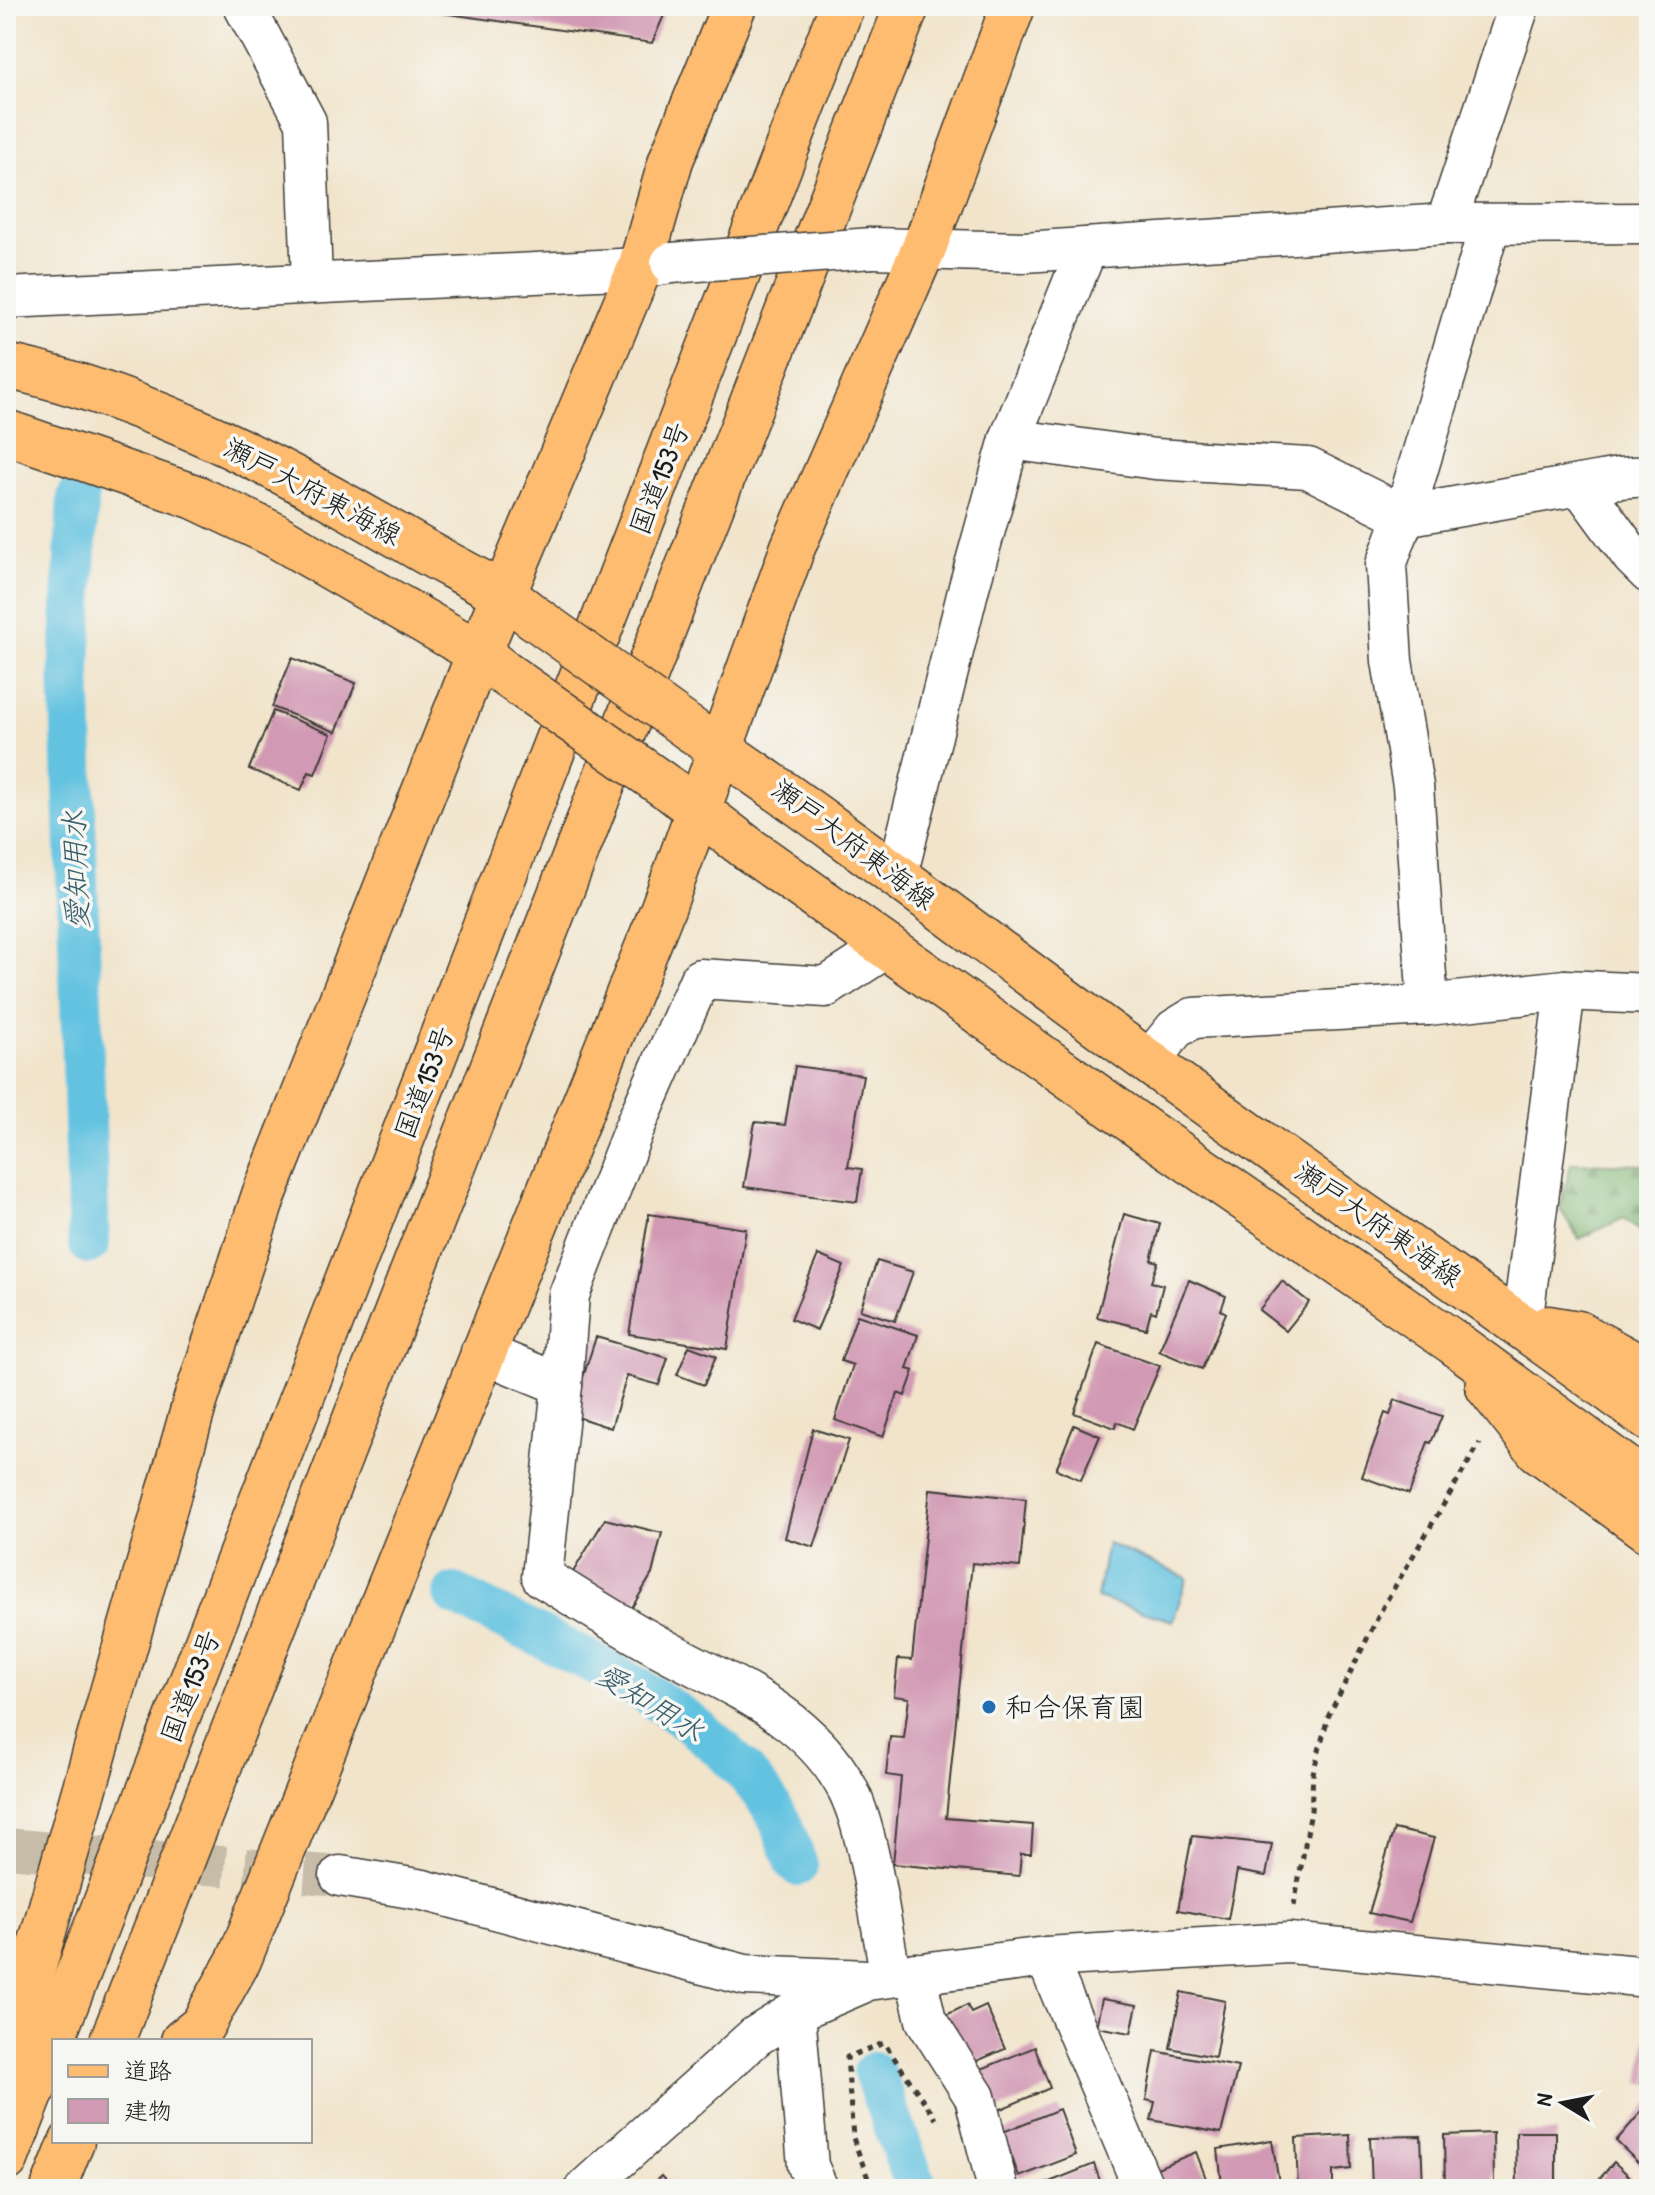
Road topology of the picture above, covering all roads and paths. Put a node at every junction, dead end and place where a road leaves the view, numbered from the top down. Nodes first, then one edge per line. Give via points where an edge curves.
1 (244, 6) edge
2 (734, 6) edge
3 (842, 6) edge
4 (907, 6) edge
5 (1013, 6) edge
6 (1519, 6) edge
7 (1649, 223) edge
8 (1446, 224) junction
9 (1490, 225) junction
10 (924, 248) junction
11 (1087, 248) junction
12 (656, 265) junction
13 (312, 281) junction
14 (6, 298) edge
15 (6, 366) edge
16 (6, 432) edge
17 (1010, 439) junction
18 (1649, 476) edge
19 (1580, 485) junction
20 (1404, 516) junction
21 (1649, 573) edge
22 (518, 605) junction
23 (492, 663) junction
24 (704, 739) junction
25 (682, 799) junction
26 (897, 876) junction
27 (889, 946) junction
28 (1565, 990) junction
29 (1649, 994) edge
30 (1428, 1005) junction
31 (1148, 1062) junction
32 (1522, 1324) junction
33 (1453, 1342) junction
34 (481, 1352) junction
35 (1649, 1372) edge
36 (562, 1385) junction
37 (1649, 1419) edge
38 (1483, 1439) dead end
39 (1634, 1475) edge
40 (1649, 1531) edge
41 (10, 1593) dead end
42 (6, 1601) edge
43 (340, 1876) tunnel mouth
44 (1289, 1943) junction
45 (1046, 1957) junction
46 (891, 1976) junction
47 (1649, 1977) edge
48 (795, 2012) junction
49 (53, 2039) edge
50 (113, 2039) edge
51 (186, 2039) edge
52 (52, 2041) edge
53 (6, 2064) edge
54 (940, 2131) dead end
55 (71, 2143) edge
56 (6, 2159) edge
57 (53, 2189) edge
58 (585, 2189) edge
59 (818, 2189) edge
60 (872, 2189) edge
61 (998, 2189) edge
62 (1144, 2189) edge

1 - 13 street via 306,122
2 - 12 main road via 671,160
3 - 49 main road, 国道153号
4 - 50 main road, 国道153号
5 - 10 main road
6 - 8 street
7 - 9 street
8 - 9 street
8 - 11 street
9 - 20 street
10 - 11 street
10 - 12 street, bridge
10 - 24 main road
11 - 17 street
12 - 13 street
12 - 22 main road
13 - 14 street
15 - 22 main road, 瀬戸大府東海線 via 116,397 196,428 327,494
16 - 23 main road, 瀬戸大府東海線 via 208,503 299,548
17 - 20 street via 1155,459 1308,468
17 - 26 street
18 - 19 street
19 - 20 street
19 - 21 street
20 - 30 street via 1386,565 1392,661 1413,786
22 - 23 main road
22 - 24 main road, 瀬戸大府東海線, bridge
23 - 25 main road, 瀬戸大府東海線, bridge
23 - 53 main road via 264,1195 195,1402
24 - 25 main road
24 - 26 main road, 瀬戸大府東海線 via 775,784
25 - 27 main road, 瀬戸大府東海線
25 - 34 main road via 663,908
26 - 31 main road, 瀬戸大府東海線
27 - 33 main road, 瀬戸大府東海線
27 - 36 street via 826,987 700,979 569,1295
28 - 29 street
28 - 30 street
28 - 32 street
30 - 31 street via 1193,1018 1175,1029
31 - 32 main road, 瀬戸大府東海線
32 - 35 main road via 1578,1333
32 - 37 main road, 瀬戸大府東海線
33 - 39 main road, 瀬戸大府東海線
33 - 40 main road via 1538,1450
34 - 36 street
34 - 51 main road via 239,1960 202,2026
36 - 46 street via 542,1577 790,1719 826,1754 859,1819
38 - 44 path via 1384,1605 1328,1717 1313,1773
41 - 42 path
43 - 46 street via 423,1890 745,1975
44 - 45 street
44 - 47 street
45 - 46 street
45 - 62 street
46 - 48 street
46 - 61 street via 975,2097
48 - 58 street via 756,2036
48 - 59 street via 808,2166
52 - 56 main road, 国道153号
54 - 60 path via 884,2043 847,2057 853,2138
55 - 57 main road

